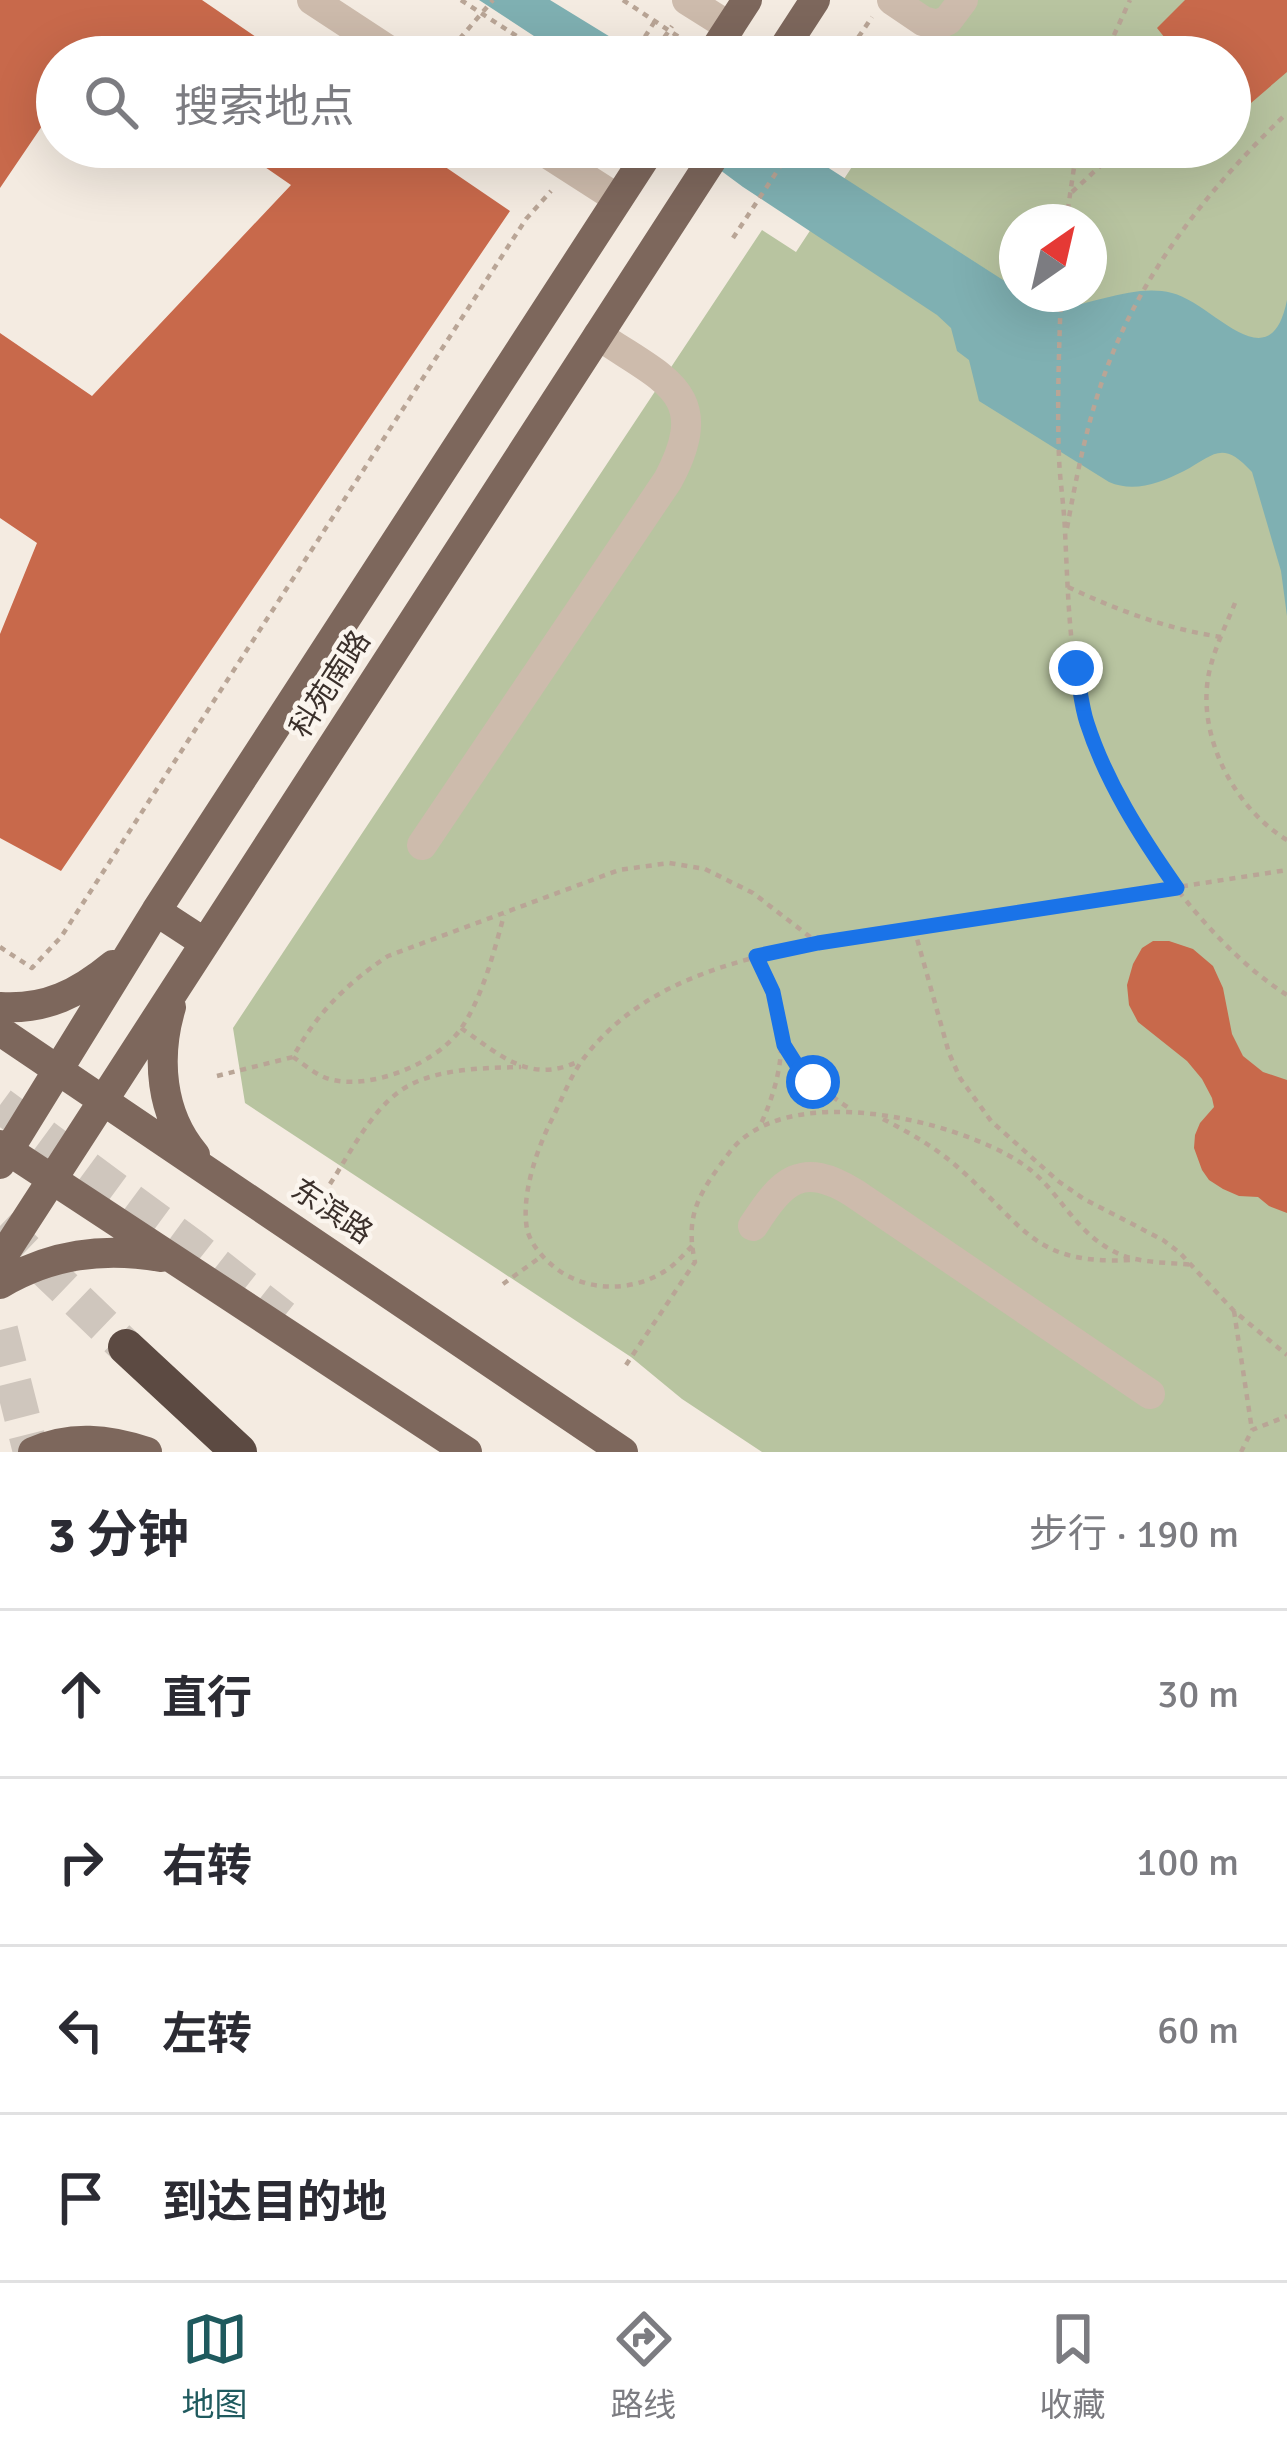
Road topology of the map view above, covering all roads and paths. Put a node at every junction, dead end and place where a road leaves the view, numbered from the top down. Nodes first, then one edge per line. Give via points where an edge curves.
1 (312, 0) edge
2 (461, 0) edge
3 (493, 0) edge
4 (622, 0) edge
5 (747, 0) edge
6 (814, 0) edge
7 (963, 0) edge
8 (1130, 0) edge
9 (683, 8) edge
10 (891, 12) edge
11 (655, 21) junction
12 (367, 36) edge
13 (462, 36) edge
14 (517, 36) edge
15 (645, 36) edge
16 (665, 36) edge
17 (693, 36) edge
18 (709, 36) edge
19 (724, 36) edge
20 (791, 36) edge
21 (866, 36) edge
22 (1114, 36) edge
23 (1287, 113) edge
24 (1251, 151) edge
25 (705, 168) edge
26 (780, 168) edge
27 (1073, 168) edge
28 (1097, 168) edge
29 (1235, 168) edge
30 (571, 169) joint
31 (635, 173) edge
32 (1069, 194) junction
33 (1068, 204) edge
34 (733, 238) dead end
35 (1061, 312) edge
36 (598, 335) junction
37 (1065, 536) junction
38 (1068, 587) junction
39 (1235, 603) dead end
40 (1221, 637) junction
41 (1287, 840) edge
42 (422, 845) dead end
43 (1287, 870) edge
44 (1177, 888) junction
45 (156, 910) junction
46 (505, 912) junction
47 (914, 928) junction
48 (205, 943) junction
49 (818, 943) junction
50 (0, 947) edge
51 (131, 949) junction
52 (756, 956) junction
53 (178, 985) junction
54 (1287, 995) edge
55 (0, 1007) edge
56 (461, 1028) junction
57 (0, 1031) edge
58 (784, 1045) junction
59 (293, 1057) junction
60 (583, 1059) junction
61 (521, 1066) junction
62 (58, 1068) junction
63 (409, 1069) junction
64 (217, 1076) dead end
65 (415, 1082) junction
66 (104, 1101) junction
67 (857, 1113) dead end
68 (878, 1116) dead end
69 (760, 1126) dead end
70 (3, 1153) edge
71 (216, 1176) junction
72 (52, 1179) junction
73 (330, 1184) dead end
74 (753, 1226) dead end
75 (692, 1246) dead end
76 (542, 1256) junction
77 (172, 1258) junction
78 (1133, 1259) dead end
79 (0, 1260) edge
80 (0, 1284) edge
81 (503, 1284) dead end
82 (1234, 1310) junction
83 (126, 1347) tunnel mouth
84 (1287, 1354) edge
85 (1150, 1394) dead end
86 (1287, 1416) edge
87 (1252, 1430) junction
88 (33, 1452) edge
89 (146, 1452) edge
90 (239, 1452) edge
91 (467, 1452) edge
92 (623, 1452) edge
93 (1241, 1452) edge

1 - 12 street
2 - 14 path
3 - 13 path, bridge
4 - 11 path, bridge
5 - 19 main road
6 - 20 main road
7 - 10 street via 938,25
8 - 22 path
9 - 16 path
9 - 18 street
10 - 21 path
11 - 15 path
11 - 17 path, bridge
23 - 24 path
25 - 36 main road, 科苑南路
26 - 34 path
27 - 32 path
28 - 32 path
29 - 37 path via 1175,240 1113,351
30 - 31 street
30 - 50 path via 526,218 61,937 32,968
31 - 45 main road, 科苑南路
32 - 33 path
35 - 37 path
36 - 42 street via 673,387 687,410 680,456
36 - 48 main road, 科苑南路
37 - 38 path
38 - 40 path via 1135,616
38 - 44 path via 1085,718 1112,781
39 - 40 path
40 - 41 path via 1208,674 1207,716 1220,763 1240,798
43 - 44 path
44 - 47 path
44 - 54 path via 1210,931
45 - 48 main road
45 - 51 main road, 科苑南路
46 - 49 path via 619,871 669,863 704,869 753,893
46 - 56 path
46 - 59 path via 388,956 358,976 330,1001
47 - 49 path
47 - 82 path via 949,1053 974,1100 1058,1181 1180,1253
48 - 53 main road, 科苑南路
49 - 52 path
51 - 55 main road via 75,994
51 - 62 main road, 科苑南路
52 - 58 path
52 - 60 path via 688,978 644,1004
53 - 66 main road, 科苑南路
53 - 71 main road via 162,1056 164,1089 173,1121
56 - 61 path
56 - 63 path
57 - 62 main road, 东滨路
58 - 67 path via 813,1082
58 - 69 path
59 - 63 path via 338,1081
59 - 64 path
60 - 61 path via 551,1071
60 - 76 path via 530,1182 527,1232
61 - 65 path
62 - 66 main road, 东滨路
62 - 70 main road, 科苑南路
63 - 65 path
65 - 73 path via 382,1109
66 - 71 main road, 东滨路
66 - 72 main road, 科苑南路
68 - 78 path via 939,1151 1043,1246 1083,1258
70 - 72 main road
71 - 92 main road, 东滨路
72 - 77 main road
72 - 79 main road, 科苑南路
74 - 85 street via 789,1181 831,1180
75 - 76 path via 664,1272 620,1287 587,1284
76 - 81 path
77 - 80 main road via 87,1252
77 - 91 main road
82 - 84 path
82 - 87 path
83 - 90 highway
86 - 87 path
87 - 93 path
88 - 89 main road via 79,1439

